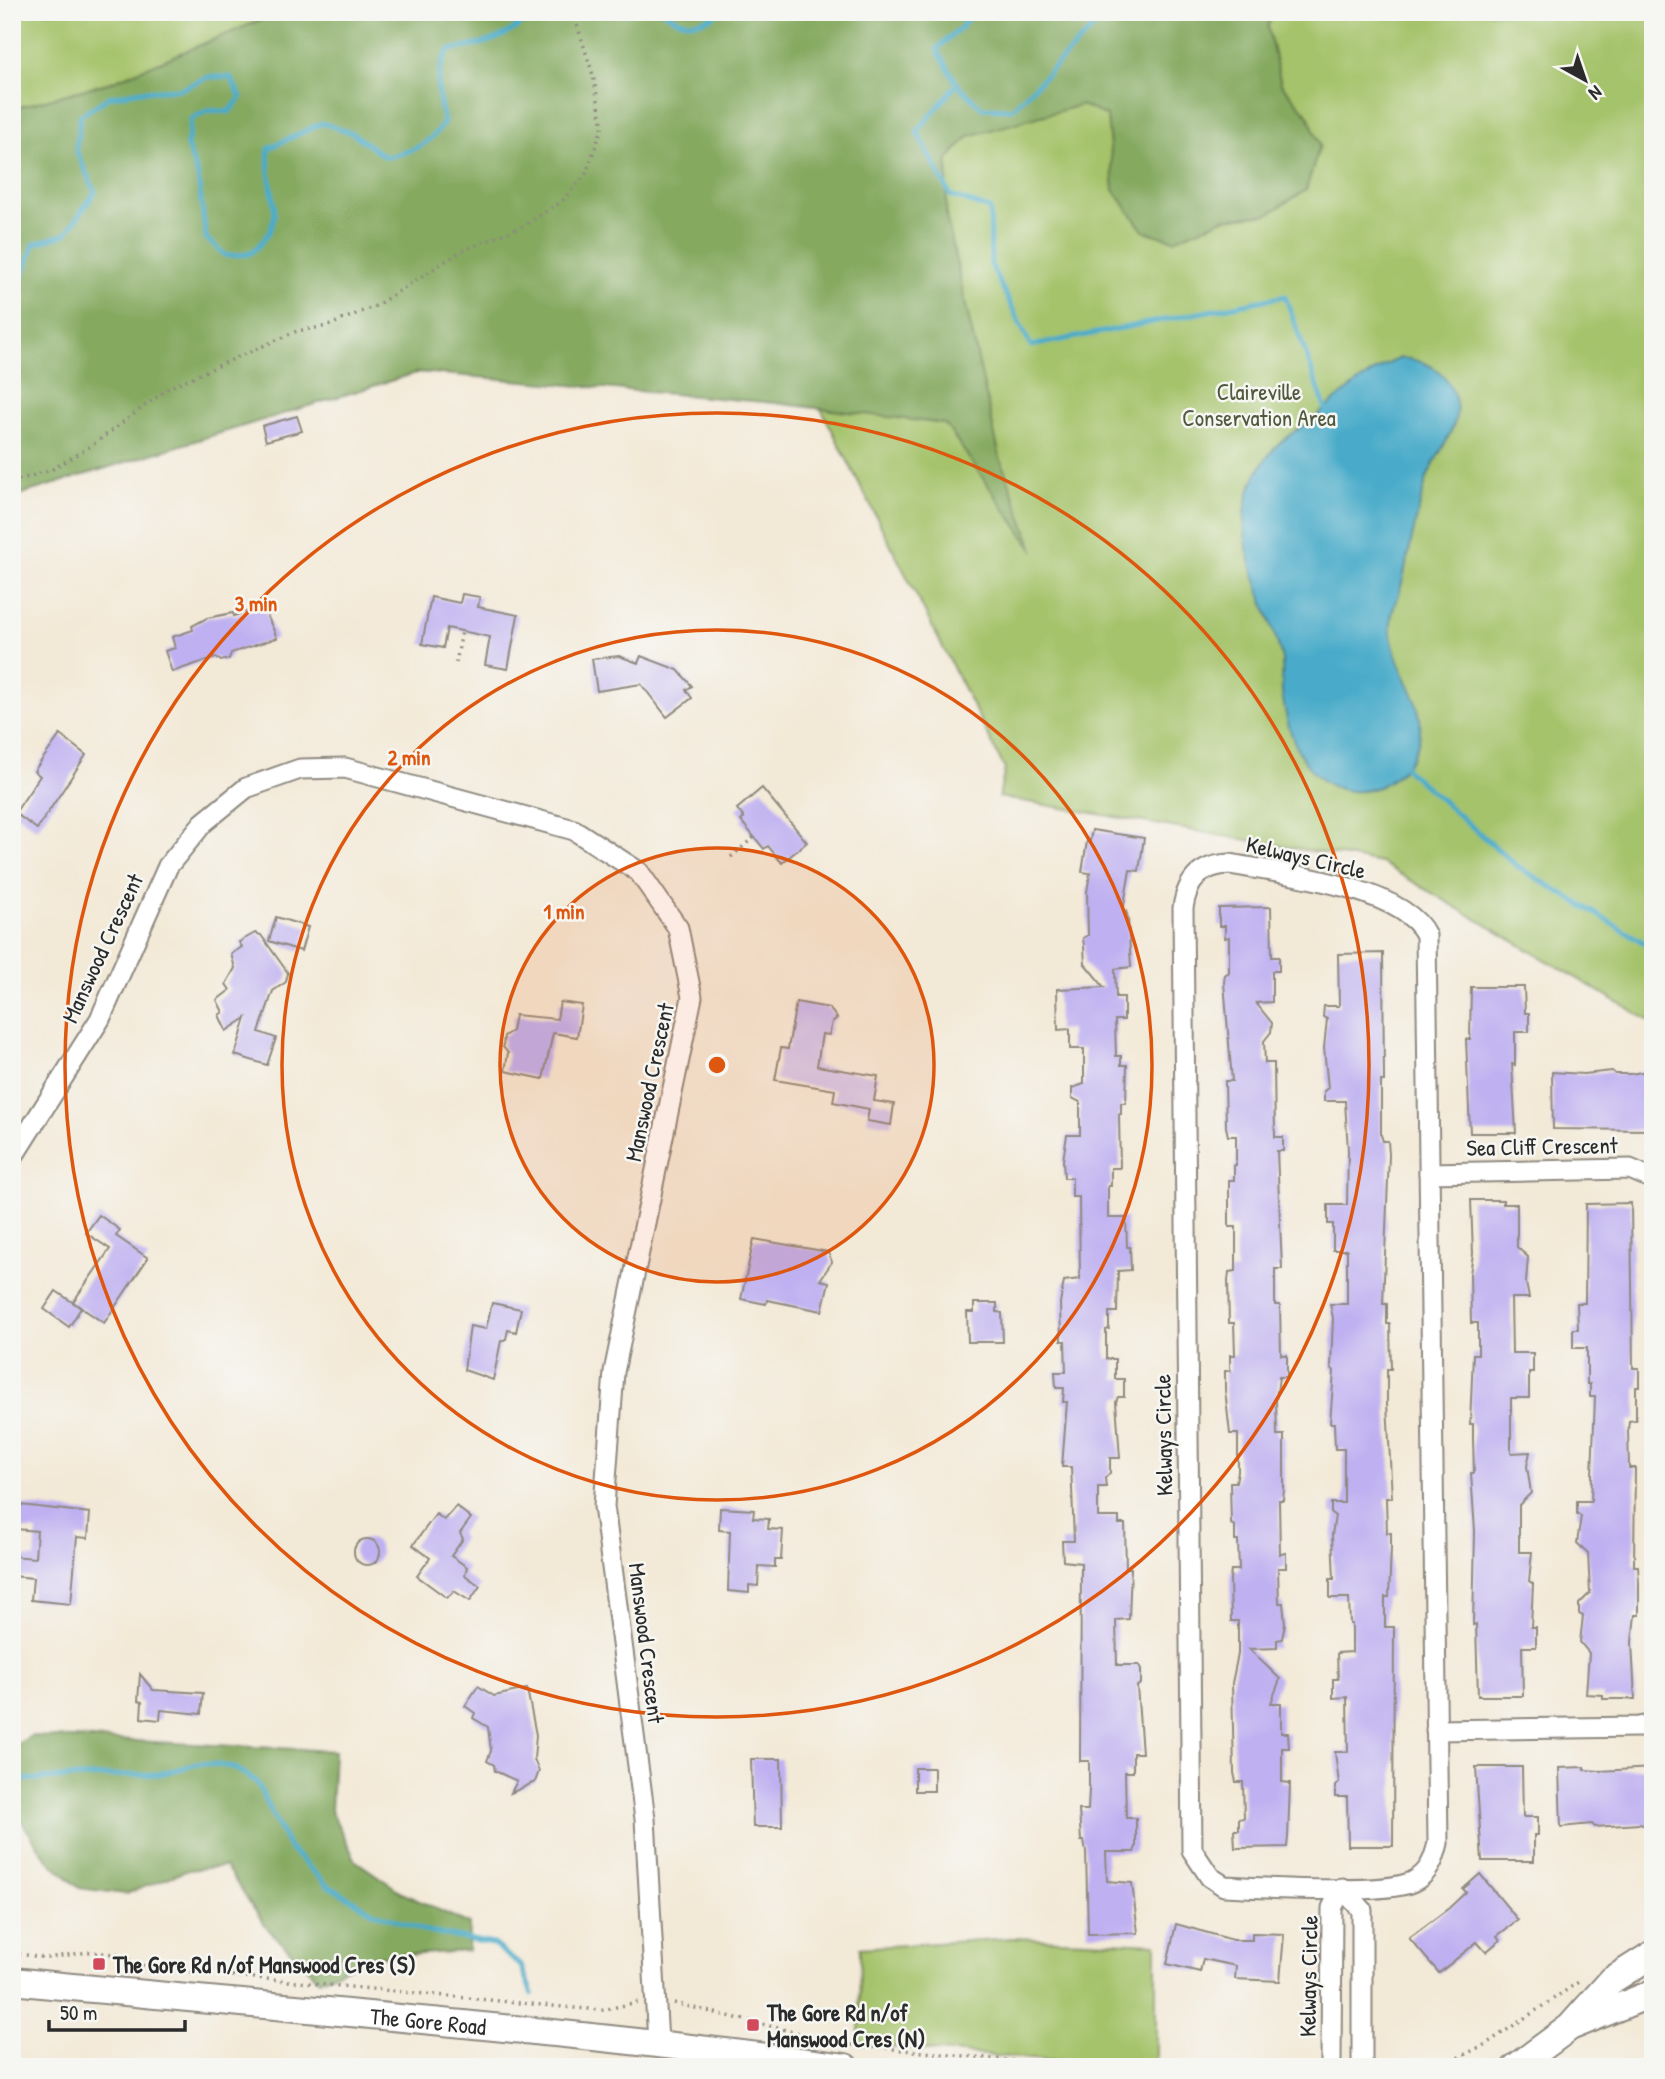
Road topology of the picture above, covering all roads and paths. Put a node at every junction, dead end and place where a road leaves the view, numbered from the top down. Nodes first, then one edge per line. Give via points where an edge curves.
1 (573, 12) edge
2 (12, 482) edge
3 (462, 631) dead end
4 (456, 663) dead end
5 (754, 837) dead end
6 (731, 856) dead end
7 (12, 1158) edge
8 (1429, 1173) junction
9 (1653, 1179) edge
10 (1653, 1724) edge
11 (1436, 1730) junction
12 (1342, 1888) junction
13 (12, 1953) edge
14 (1653, 1954) edge
15 (1588, 1976) dead end
16 (12, 1981) edge
17 (1653, 1993) edge
18 (631, 2001) dead end
19 (680, 2004) dead end
20 (497, 2013) junction
21 (1570, 2027) junction
22 (658, 2042) junction
23 (845, 2067) edge
24 (1079, 2067) edge
25 (1331, 2067) edge
26 (1362, 2067) edge
27 (1439, 2067) edge
28 (1516, 2067) edge

1 - 2 path via 603,126 585,176 561,202 525,225 462,251 375,306 328,326 297,331 170,387 91,446 51,470
3 - 4 path
5 - 6 path
7 - 22 street, Manswood Crescent via 100,1019 168,866 204,823 246,788 300,769 345,768 574,830 639,872 678,928 692,997 614,1372 604,1506 645,1819
8 - 9 street, Sea Cliff Crescent via 1630,1169
8 - 11 street, Kelways Circle
8 - 12 street, Kelways Circle via 1427,953 1421,924 1395,906 1326,882 1230,864 1202,870 1185,894 1183,922 1192,1850 1204,1871 1224,1886
10 - 11 street
11 - 12 street, Kelways Circle via 1438,1843 1434,1859 1420,1877 1397,1887
12 - 25 street, Kelways Circle via 1332,1908
12 - 26 street, Kelways Circle via 1362,1910
13 - 20 path via 47,1958 89,1952 115,1954 149,1968
14 - 21 main road via 1612,1980
15 - 27 path via 1486,2044
16 - 20 main road, The Gore Road via 333,2013
17 - 21 main road
18 - 20 path via 603,2010
19 - 24 path via 842,2044
20 - 22 main road, The Gore Road via 620,2039
21 - 28 main road
22 - 23 main road, The Gore Road

